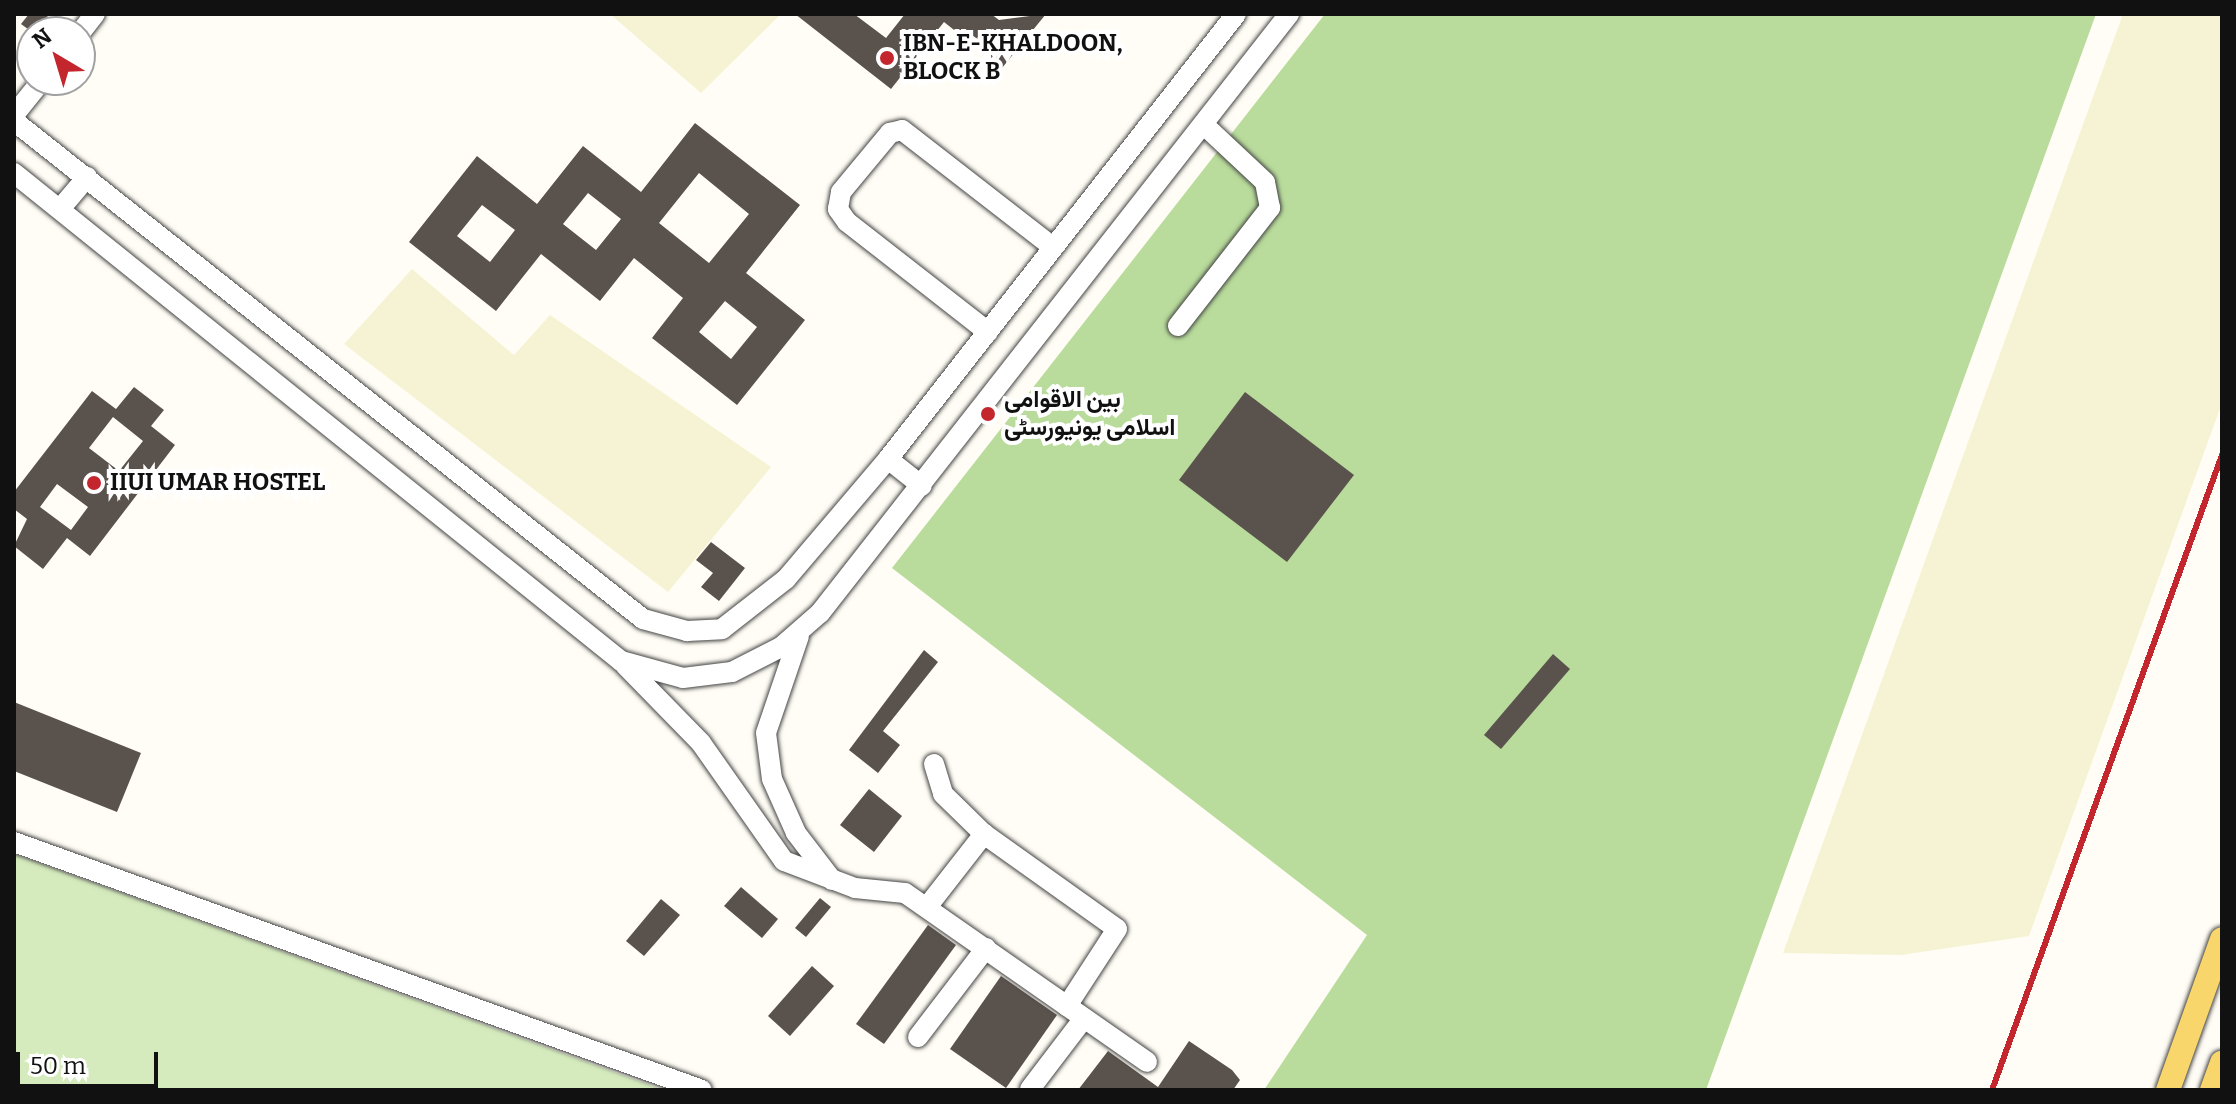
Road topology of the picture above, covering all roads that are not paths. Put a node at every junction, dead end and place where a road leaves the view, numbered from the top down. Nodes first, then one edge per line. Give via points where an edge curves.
1 (1236, 14) edge
2 (1285, 16) edge
3 (30, 96) edge
4 (14, 118) edge
5 (1204, 125) junction
6 (14, 173) edge
7 (87, 177) junction
8 (60, 209) junction
9 (1053, 247) junction
10 (1178, 326) dead end
11 (988, 332) junction
12 (888, 459) junction
13 (922, 486) junction
14 (800, 633) junction
15 (621, 661) junction
16 (934, 764) dead end
17 (984, 834) junction
18 (14, 842) edge
19 (832, 880) junction
20 (927, 907) junction
21 (2222, 939) edge
22 (986, 948) junction
23 (1076, 1012) junction
24 (918, 1037) dead end
25 (1147, 1062) dead end
26 (2222, 1063) edge
27 (1030, 1089) edge
28 (702, 1090) edge
29 (2168, 1090) edge
30 (2212, 1090) edge

1 - 9 street
2 - 5 street
3 - 4 street
4 - 7 street
5 - 10 street via 1265,182 1270,208
5 - 13 street
6 - 8 street
7 - 8 street
7 - 12 street via 643,619 668,629 722,629 757,608
8 - 15 street
9 - 11 street
9 - 11 street via 902,130 890,133 841,192 838,209 847,222
11 - 12 street
12 - 13 street
13 - 14 street
14 - 15 street via 732,672 683,678
14 - 19 street via 766,733 772,779 796,833
15 - 19 street via 701,743 765,842 806,874
16 - 17 street via 943,794
17 - 20 street
17 - 23 street via 1117,929
18 - 28 street
19 - 20 street via 905,893
20 - 22 street
21 - 29 main road
22 - 23 street
22 - 24 street
23 - 25 street
23 - 27 street
26 - 30 main road

